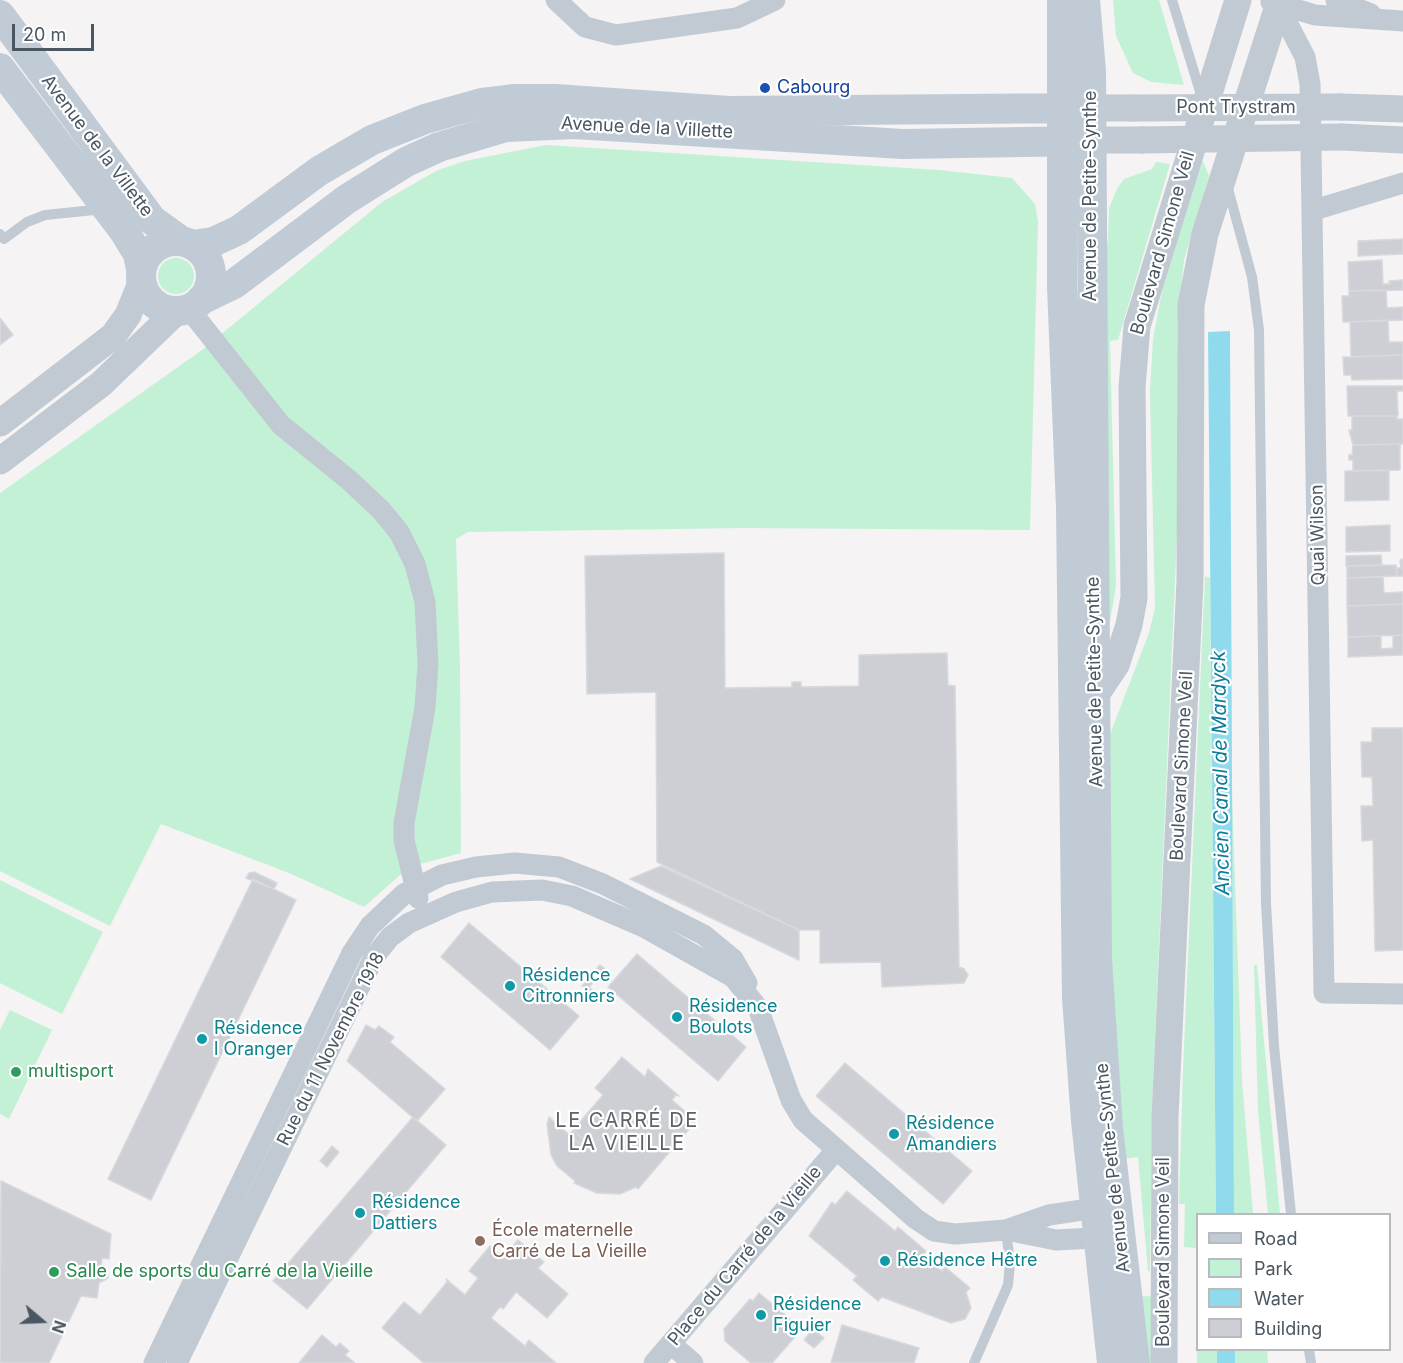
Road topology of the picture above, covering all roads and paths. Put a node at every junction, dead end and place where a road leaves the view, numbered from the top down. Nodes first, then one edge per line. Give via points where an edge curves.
1 (556, 0) edge
2 (775, 0) edge
3 (1062, 0) edge
4 (1085, 0) edge
5 (1172, 0) edge
6 (1238, 0) edge
7 (1336, 0) edge
8 (1275, 2) edge
9 (0, 15) edge
10 (1394, 20) edge
11 (0, 68) edge
12 (1204, 105) junction
13 (1077, 108) junction
14 (1131, 108) joint
15 (1403, 109) edge
16 (1142, 140) joint
17 (1403, 140) edge
18 (1077, 141) junction
19 (1223, 174) junction
20 (1403, 183) edge
21 (107, 209) junction
22 (1314, 210) junction
23 (1, 239) edge
24 (186, 243) junction
25 (141, 276) junction
26 (189, 306) junction
27 (0, 423) edge
28 (0, 461) edge
29 (1095, 697) junction
30 (1074, 726) junction
31 (415, 887) junction
32 (423, 915) junction
33 (1403, 994) edge
34 (752, 998) junction
35 (836, 1150) junction
36 (1095, 1208) junction
37 (1291, 1213) edge
38 (1006, 1230) junction
39 (1109, 1238) junction
40 (671, 1344) junction
41 (154, 1363) edge
42 (177, 1363) edge
43 (654, 1363) edge
44 (693, 1363) edge
45 (974, 1363) edge
46 (1112, 1363) edge
47 (1135, 1363) edge
48 (1164, 1363) edge

1 - 2 street via 585,27 616,35 737,18
3 - 13 main road, Avenue de Petite-Synthe
4 - 13 main road, Avenue de Petite-Synthe via 1090,52
5 - 12 lane, Boulevard Simone Veil
6 - 12 street, Boulevard Simone Veil
7 - 10 street
8 - 10 street via 1325,17
8 - 19 street, Boulevard Simone Veil
8 - 22 street, Quai Wilson via 1305,57 1310,75
9 - 24 main road, Avenue de la Villette via 152,220
11 - 21 main road, Avenue de la Villette
12 - 19 lane, Boulevard Simone Veil
12 - 29 street, Boulevard Simone Veil via 1137,326 1132,387 1134,598 1119,657
13 - 14 street, Avenue de la Villette
13 - 18 main road, Avenue de Petite-Synthe
13 - 24 main road, Avenue de la Villette via 729,111 555,99 482,103 425,119 372,140 319,171 239,230 213,242
14 - 15 street, Pont Trystram, bridge
16 - 17 street, Pont Trystram, bridge
16 - 18 street, Avenue de la Villette
18 - 26 main road, Avenue de la Villette via 903,144 574,124 506,127 406,162 347,199 234,284
18 - 29 main road, Avenue de Petite-Synthe
18 - 30 main road, Avenue de Petite-Synthe via 1062,287
19 - 37 lane, Boulevard Simone Veil via 1252,277 1259,330 1266,903 1274,1046
19 - 48 street, Boulevard Simone Veil via 1198,257 1191,305 1190,581 1165,1134
20 - 22 street
21 - 23 lane via 45,215
21 - 25 main road, Avenue de la Villette via 133,243
22 - 33 street, Quai Wilson via 1324,993
24 - 25 main road via 166,242 156,247 147,255
24 - 26 main road via 203,254 210,268 209,287
25 - 26 main road via 145,293 155,304
25 - 27 street via 128,315 113,336
26 - 28 street via 156,328 114,373
26 - 31 street via 281,425 381,510 399,532 415,564 425,602 428,664 424,719 404,823
29 - 30 street, Boulevard Simone Veil
29 - 39 main road, Avenue de Petite-Synthe via 1099,1007
30 - 36 main road, Avenue de Petite-Synthe via 1077,998
31 - 32 street
31 - 34 street, Rue du 11 Novembre 1918 via 457,870 496,864 544,864 574,872 691,927 716,943 740,968
31 - 41 street, Rue du 11 Novembre 1918 via 381,914 352,953
32 - 34 street, Rue du 11 Novembre 1918 via 492,892 543,890 564,894 608,910 675,943 733,977
32 - 42 street, Rue du 11 Novembre 1918 via 390,937 368,967
34 - 35 street, Rue du 11 Novembre 1918 via 797,1110
35 - 38 street, Rue du 11 Novembre 1918 via 934,1231 955,1234
35 - 40 street, Place du Carré de la Vieille
36 - 38 street, Rue du 11 Novembre 1918 via 1049,1215
36 - 39 main road
38 - 39 street, Rue du 11 Novembre 1918 via 1056,1240
38 - 45 lane via 1008,1285
39 - 46 main road
39 - 47 main road, Avenue de Petite-Synthe
40 - 43 street, Place du Carré de la Vieille
40 - 44 street

